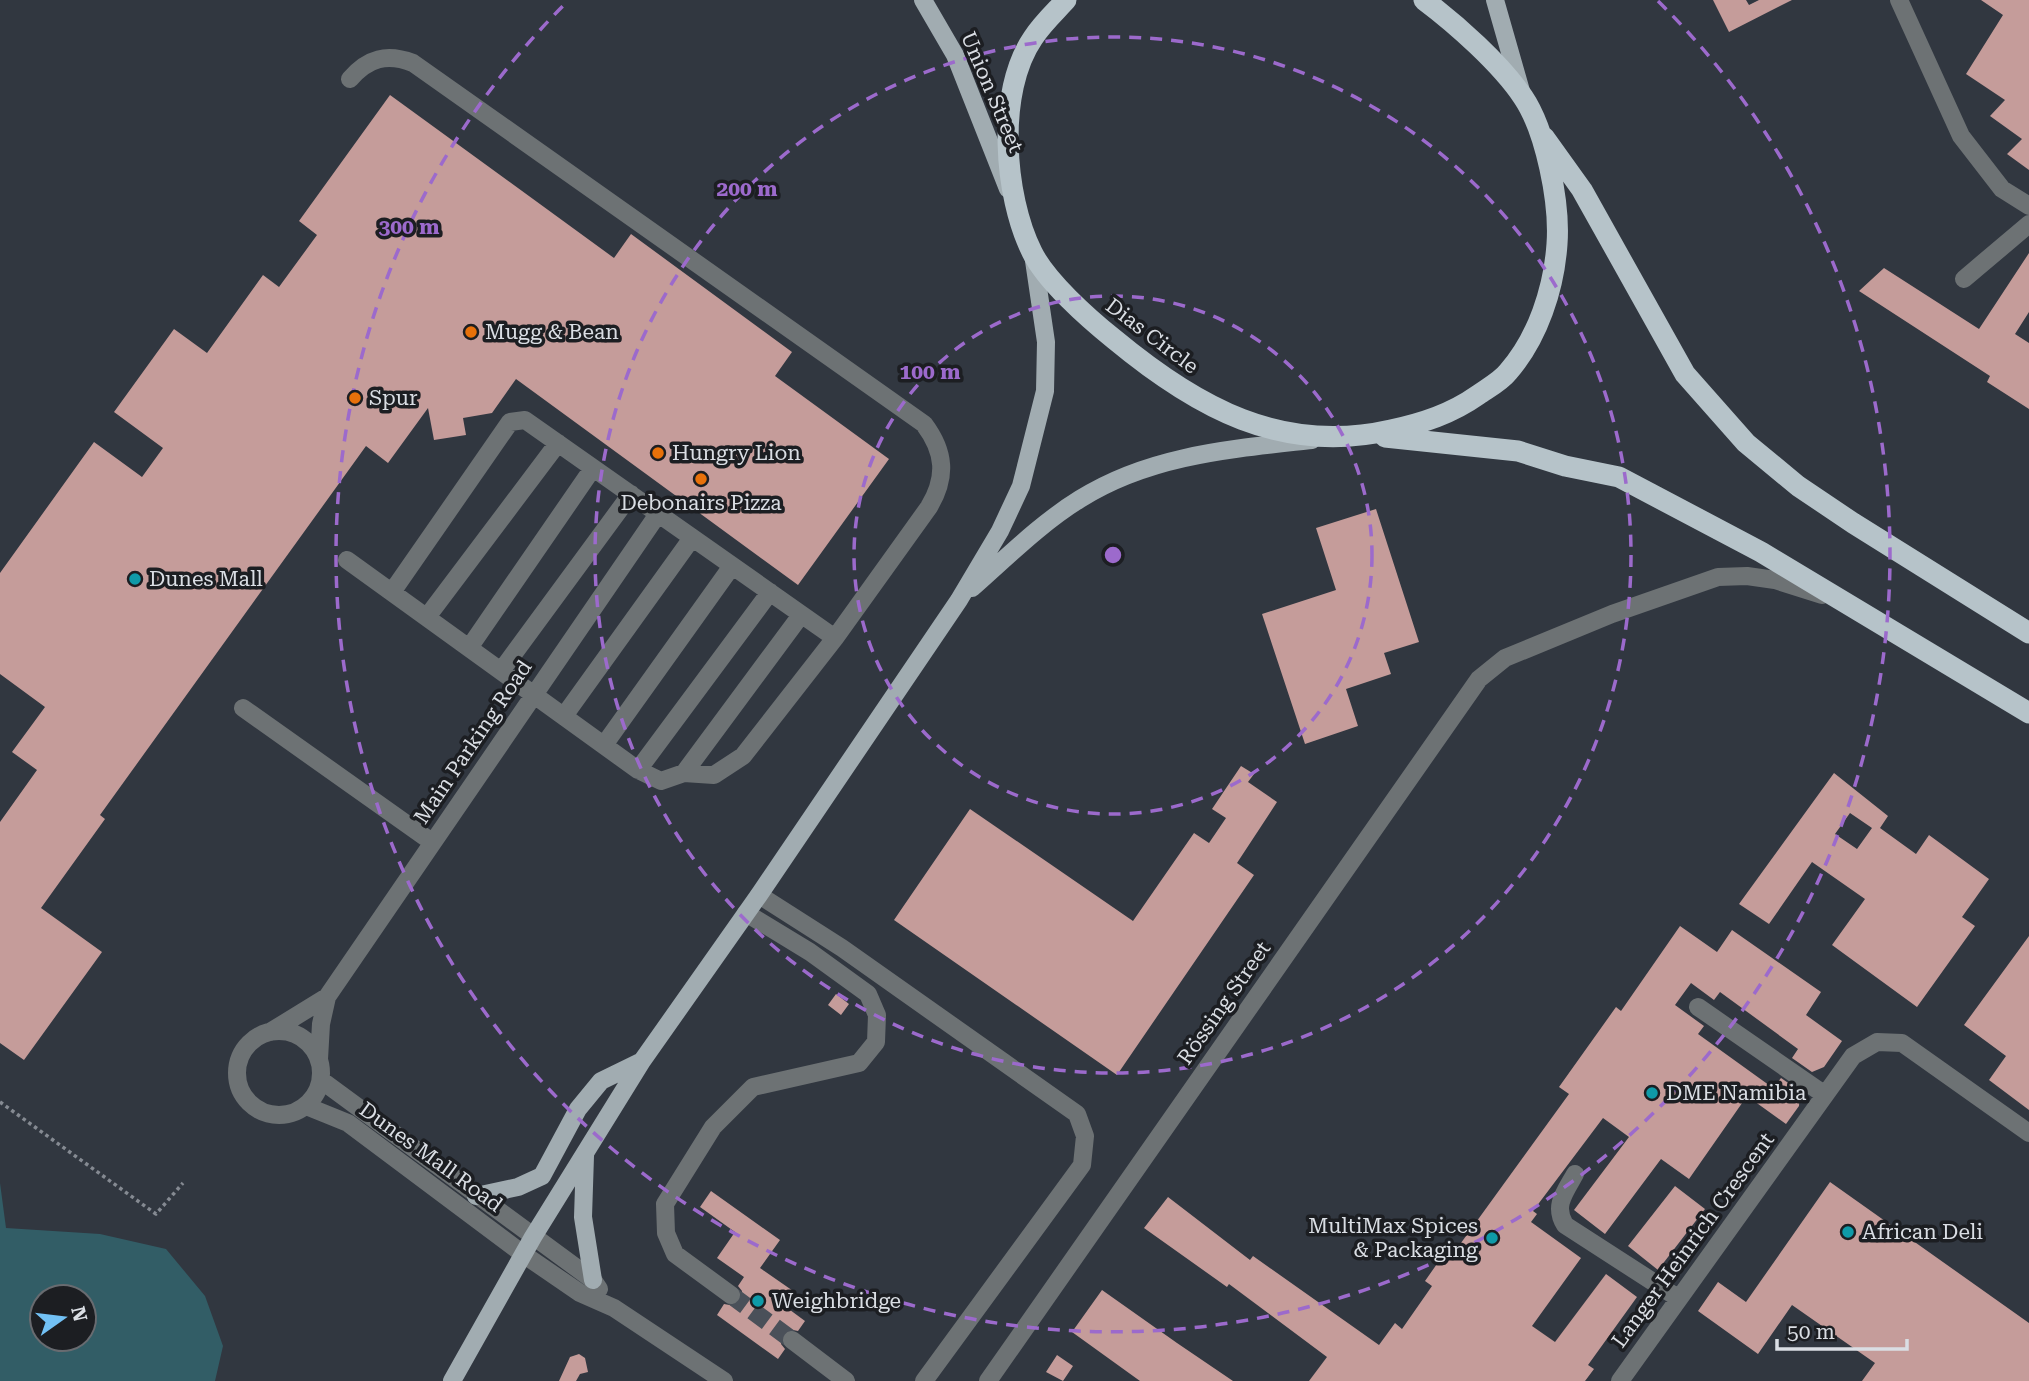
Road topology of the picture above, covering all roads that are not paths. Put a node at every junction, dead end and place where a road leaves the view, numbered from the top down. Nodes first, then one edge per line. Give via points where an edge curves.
1 (923, 0) edge
2 (1066, 0) edge
3 (1423, 0) edge
4 (1496, 0) edge
5 (1899, 0) edge
6 (350, 79) dead end
7 (1523, 97) junction
8 (1539, 130) junction
9 (1015, 205) junction
10 (2029, 206) edge
11 (2029, 223) edge
12 (1032, 254) junction
13 (1964, 279) dead end
14 (1369, 435) junction
15 (1319, 439) junction
16 (558, 443) junction
17 (593, 468) junction
18 (631, 494) junction
19 (658, 514) junction
20 (692, 538) junction
21 (347, 560) dead end
22 (732, 565) junction
23 (392, 592) junction
24 (770, 592) junction
25 (959, 600) junction
26 (1845, 603) junction
27 (801, 615) junction
28 (427, 617) junction
29 (2029, 634) edge
30 (835, 638) junction
31 (469, 648) junction
32 (501, 671) junction
33 (533, 694) junction
34 (243, 708) dead end
35 (2029, 713) edge
36 (564, 716) junction
37 (604, 745) junction
38 (638, 770) junction
39 (684, 773) junction
40 (432, 842) junction
41 (760, 895) junction
42 (746, 914) junction
43 (842, 948) junction
44 (832, 968) junction
45 (327, 997) junction
46 (1698, 1006) dead end
47 (270, 1032) junction
48 (319, 1060) junction
49 (642, 1061) junction
50 (321, 1080) junction
51 (1825, 1095) junction
52 (306, 1106) junction
53 (2029, 1133) edge
54 (586, 1152) junction
55 (1575, 1174) dead end
56 (476, 1196) junction
57 (533, 1237) junction
58 (523, 1254) junction
59 (593, 1280) junction
60 (731, 1295) tunnel mouth
61 (1678, 1298) junction
62 (614, 1308) junction
63 (792, 1340) tunnel mouth
64 (452, 1381) edge
65 (724, 1381) edge
66 (846, 1381) edge
67 (924, 1381) edge
68 (988, 1381) edge
69 (1620, 1381) edge

1 - 9 main road, Union Street via 955,55
2 - 9 highway, Dias Circle via 1032,39 1017,73 1007,114
3 - 7 highway, Dias Circle via 1492,61
4 - 7 main road
5 - 10 street via 1961,136 2002,188
6 - 30 street via 371,60 399,58 412,63 925,424 942,456 938,492
7 - 8 highway, Dias Circle
8 - 14 highway, Dias Circle via 1559,222 1556,263 1540,320 1508,373 1457,410
8 - 29 highway via 1582,190 1685,374 1746,443 1798,486
9 - 12 highway, Dias Circle
11 - 13 street
12 - 15 highway, Dias Circle via 1083,314 1161,378 1210,407
12 - 25 main road via 1046,342 1045,391 1037,432 1021,486
14 - 15 highway, Dias Circle
14 - 26 highway via 1518,452 1619,477 1761,552
15 - 25 main road via 1206,451 1128,474 1079,499
16 - 17 street
16 - 23 street via 525,420 510,422
16 - 28 street
17 - 18 street
17 - 31 street
18 - 19 street
18 - 32 street
19 - 20 street
19 - 33 street, Main Parking Road
20 - 22 street
20 - 36 street
21 - 23 street
22 - 24 street
22 - 37 street
23 - 28 street
24 - 27 street
24 - 38 street
25 - 41 main road
26 - 35 highway
26 - 68 street, Rössing Street via 1775,580 1718,577 1505,658 1479,679
27 - 30 street
27 - 39 street
28 - 31 street
30 - 39 street via 743,756 714,775
31 - 32 street
32 - 33 street
33 - 36 street
33 - 40 street, Main Parking Road
34 - 40 street
36 - 37 street
37 - 38 street
38 - 39 street via 660,781
40 - 45 street, Main Parking Road
41 - 42 main road
41 - 43 street
42 - 44 street
42 - 49 main road
43 - 44 street
43 - 67 street via 1077,1114 1085,1136 1082,1165
44 - 60 street via 868,994 877,1015 876,1042 859,1063 753,1087 713,1127 665,1204 666,1233 676,1254
45 - 47 street, Main Parking Road
45 - 48 street, Main Parking Road
46 - 51 street
47 - 48 street via 300,1037
47 - 52 street via 245,1048 237,1067 239,1087 250,1104 268,1114 288,1115
48 - 50 street
49 - 54 main road
49 - 56 main road via 601,1081 578,1109 542,1177
50 - 52 street
50 - 56 street, Dunes Mall Road
51 - 53 street, Langer Heinrich Crescent via 1853,1056 1877,1042 1902,1043
51 - 61 street, Langer Heinrich Crescent
52 - 58 street, Dunes Mall Road via 348,1123
54 - 57 main road
54 - 59 main road via 583,1217
55 - 61 street via 1560,1202 1559,1215 1565,1224
56 - 57 street, Dunes Mall Road
57 - 58 main road
57 - 59 street
58 - 62 street via 580,1293
58 - 64 main road
59 - 62 street
61 - 69 street, Langer Heinrich Crescent
62 - 65 street
63 - 66 street

